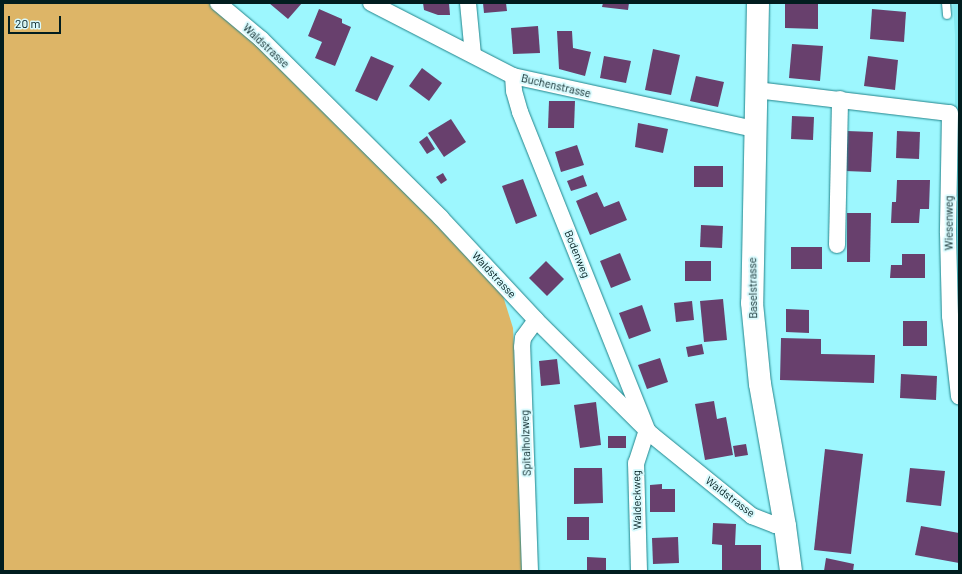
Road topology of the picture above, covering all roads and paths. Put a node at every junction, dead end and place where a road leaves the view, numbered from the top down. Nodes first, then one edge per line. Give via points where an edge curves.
1 (218, 3) edge
2 (371, 3) edge
3 (468, 3) edge
4 (758, 3) edge
5 (946, 3) edge
6 (947, 15) dead end
7 (473, 55) junction
8 (512, 76) junction
9 (756, 90) junction
10 (840, 99) junction
11 (755, 128) junction
12 (836, 245) dead end
13 (536, 320) junction
14 (959, 396) edge
15 (647, 430) junction
16 (785, 526) junction
17 (530, 571) edge
18 (639, 571) edge
19 (791, 571) edge

1 - 13 street, Waldstrasse via 261,39 441,218
2 - 7 street, Buchenstrasse
3 - 7 street
4 - 9 main road, Baselstrasse
5 - 6 lane
7 - 8 street, Buchenstrasse
8 - 11 street, Buchenstrasse
8 - 15 street, Bodenweg via 520,112
9 - 10 street, Wiesenweg
9 - 11 main road, Baselstrasse
10 - 12 street
10 - 14 street, Wiesenweg via 950,113 950,316
11 - 16 main road, Baselstrasse via 752,273 754,339
13 - 15 street, Waldstrasse
13 - 17 street, Spitalholzweg via 523,338 522,346
15 - 16 street, Waldstrasse via 752,516
15 - 18 street, Waldeckweg via 636,463
16 - 19 main road, Baselstrasse

